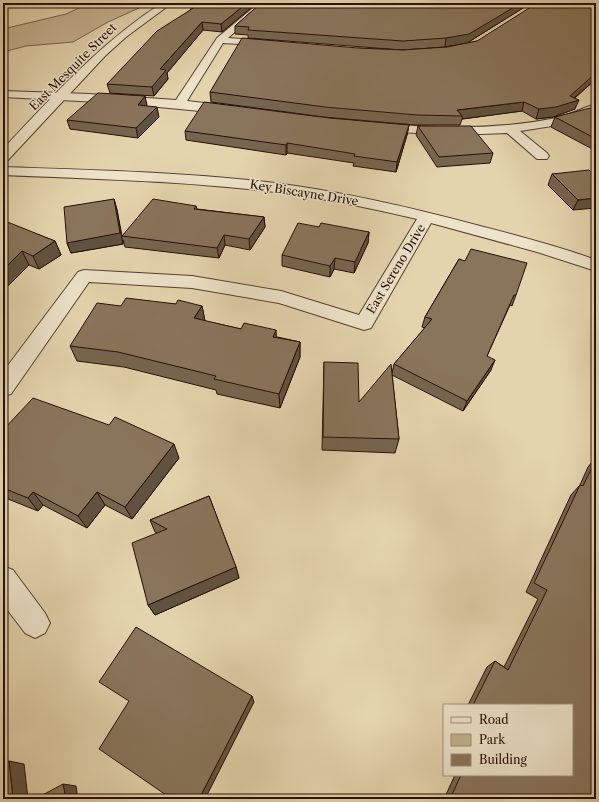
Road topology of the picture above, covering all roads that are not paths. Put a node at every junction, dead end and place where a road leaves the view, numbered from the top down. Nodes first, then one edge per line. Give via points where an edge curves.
1 (168, 3) edge
2 (264, 3) edge
3 (220, 40) junction
4 (281, 45) edge
5 (3, 94) edge
6 (61, 95) junction
7 (180, 103) junction
8 (596, 108) edge
9 (243, 111) edge
10 (366, 126) edge
11 (510, 129) junction
12 (542, 156) dead end
13 (3, 157) edge
14 (3, 171) edge
15 (427, 216) junction
16 (596, 266) edge
17 (3, 388) edge
18 (3, 580) edge
19 (35, 622) dead end

1 - 6 street, East Mesquite Street via 130,29
2 - 3 street
3 - 4 street
3 - 7 street
5 - 6 street
6 - 7 street
6 - 13 street, East Mesquite Street
7 - 9 street
8 - 11 street via 559,122
10 - 11 street via 412,131 481,132
11 - 12 street
14 - 15 street, Key Biscayne Drive via 246,184 314,193
15 - 16 street, Key Biscayne Drive via 568,255
15 - 17 street, East Sereno Drive via 364,323 281,297 192,282 84,276
18 - 19 street

